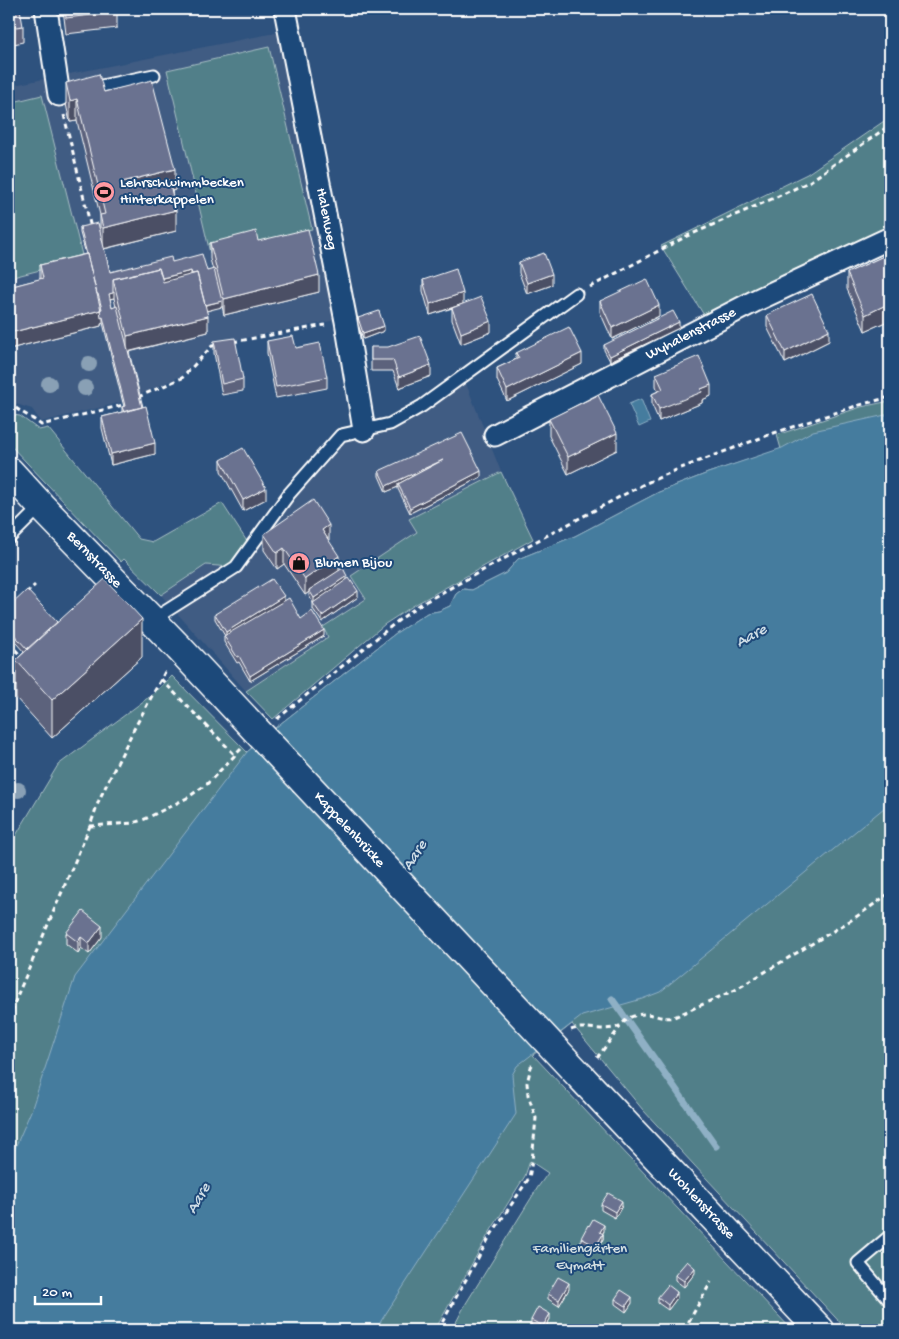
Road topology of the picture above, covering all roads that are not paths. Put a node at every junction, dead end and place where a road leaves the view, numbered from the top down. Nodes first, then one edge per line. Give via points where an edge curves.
1 (46, 9) edge
2 (285, 9) edge
3 (154, 75) dead end
4 (69, 93) joint
5 (890, 238) edge
6 (576, 294) road end
7 (364, 430) junction
8 (495, 435) dead end
9 (9, 471) edge
10 (41, 506) junction
11 (9, 538) edge
12 (152, 620) junction
13 (179, 648) joint
14 (589, 1068) joint
15 (890, 1236) edge
16 (890, 1301) edge
17 (820, 1330) edge

1 - 4 street
2 - 7 street, Halenweg
3 - 4 lane
5 - 8 street, Wyhalenstrasse via 757,300
6 - 7 lane via 422,406 390,424
7 - 12 lane via 341,435 289,494 236,567
9 - 10 main road, Bernstrasse
10 - 11 lane
10 - 12 main road, Bernstrasse
12 - 13 main road, Bernstrasse
13 - 14 main road, Kappelenbrücke, bridge
14 - 17 main road, Wohlenstrasse
15 - 16 lane via 858,1263

